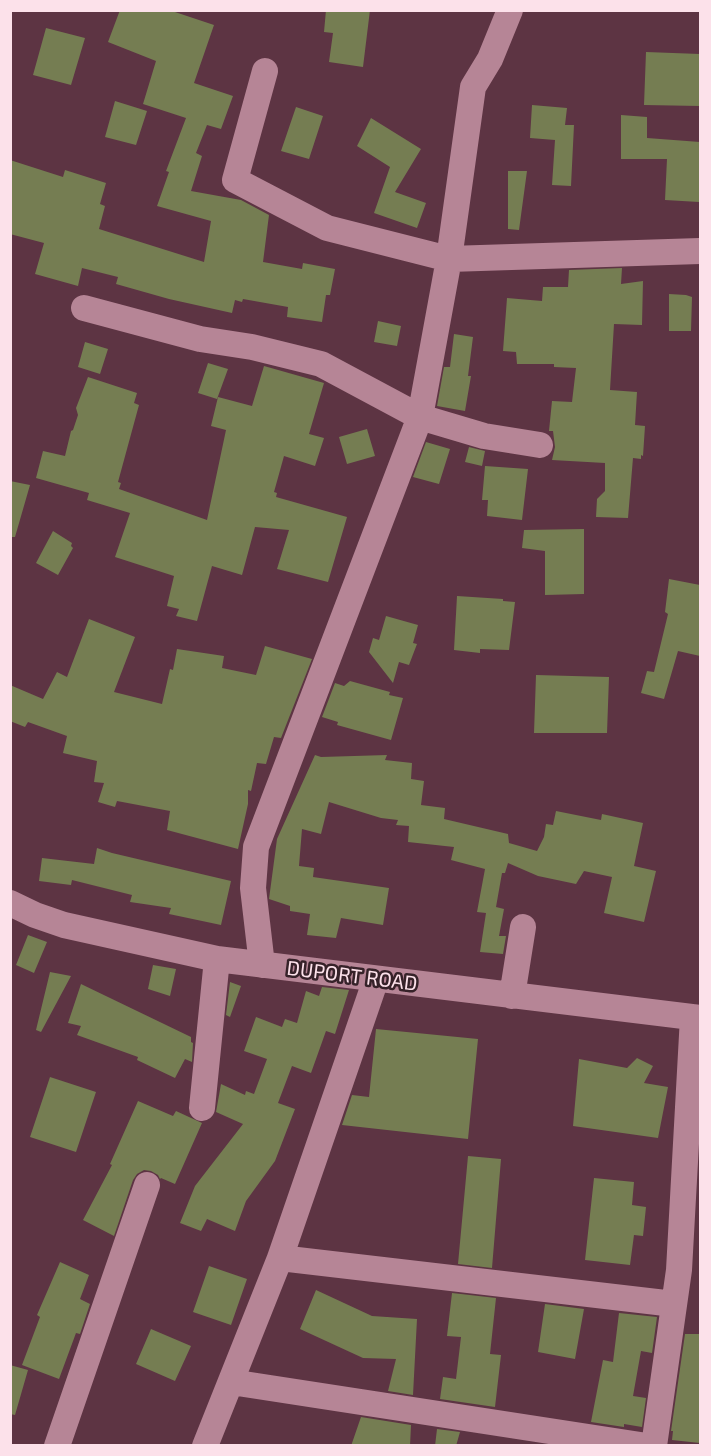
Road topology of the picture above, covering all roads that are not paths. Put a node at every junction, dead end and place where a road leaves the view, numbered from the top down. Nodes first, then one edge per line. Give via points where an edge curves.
1 (510, 10) edge
2 (265, 71) dead end
3 (700, 250) edge
4 (449, 259) junction
5 (84, 308) dead end
6 (420, 417) junction
7 (540, 445) dead end
8 (10, 903) edge
9 (523, 927) dead end
10 (217, 960) junction
11 (262, 965) junction
12 (376, 979) junction
13 (512, 996) junction
14 (697, 1017) edge
15 (202, 1108) dead end
16 (147, 1185) dead end
17 (280, 1258) junction
18 (674, 1305) junction
19 (231, 1382) junction
20 (57, 1446) edge
21 (205, 1446) edge
22 (647, 1446) edge
23 (654, 1446) edge

1 - 4 street via 490,59 473,87
2 - 4 street via 235,180 327,228
3 - 4 street
4 - 6 street
5 - 6 street via 200,339 252,346 321,364
6 - 7 street via 484,436
6 - 11 street via 256,847 253,888
8 - 10 street, DUPORT ROAD via 64,925
9 - 13 street
10 - 11 street, DUPORT ROAD
10 - 15 street
11 - 12 street, DUPORT ROAD
12 - 13 street, DUPORT ROAD
12 - 17 street
13 - 14 street, DUPORT ROAD
14 - 18 street via 680,1270
16 - 20 street
17 - 18 street
17 - 19 street
18 - 23 street
19 - 21 street
19 - 22 street

